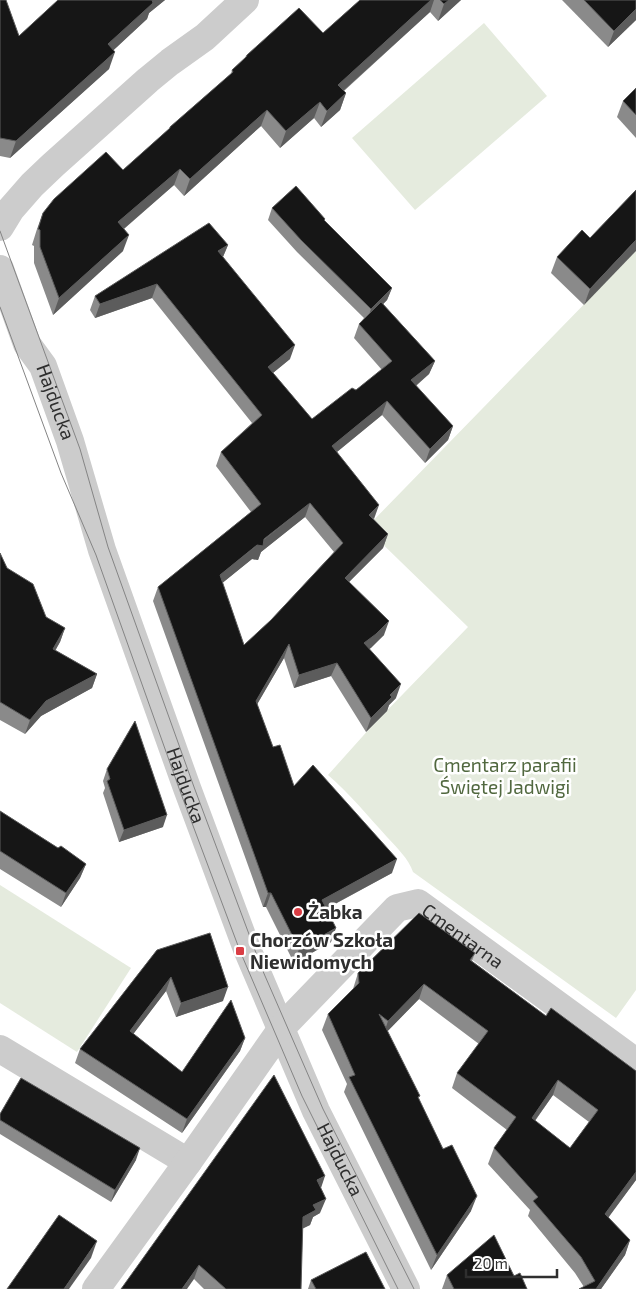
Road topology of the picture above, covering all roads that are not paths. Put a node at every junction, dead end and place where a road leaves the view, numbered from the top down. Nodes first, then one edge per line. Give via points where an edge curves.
1 (245, 0) edge
2 (0, 227) edge
3 (0, 269) edge
4 (281, 1030) junction
5 (0, 1049) edge
6 (636, 1062) edge
7 (188, 1162) junction
8 (96, 1289) edge
9 (406, 1289) edge

1 - 2 street via 205,37 148,80 53,165 11,209
3 - 4 street, Hajducka via 27,344 43,366 70,441 102,550 174,752 247,949
4 - 6 street, Cmentarna via 397,908 418,903
4 - 7 street, Cmentarna
4 - 9 street, Hajducka via 316,1111
5 - 7 street
7 - 8 street, Cmentarna

